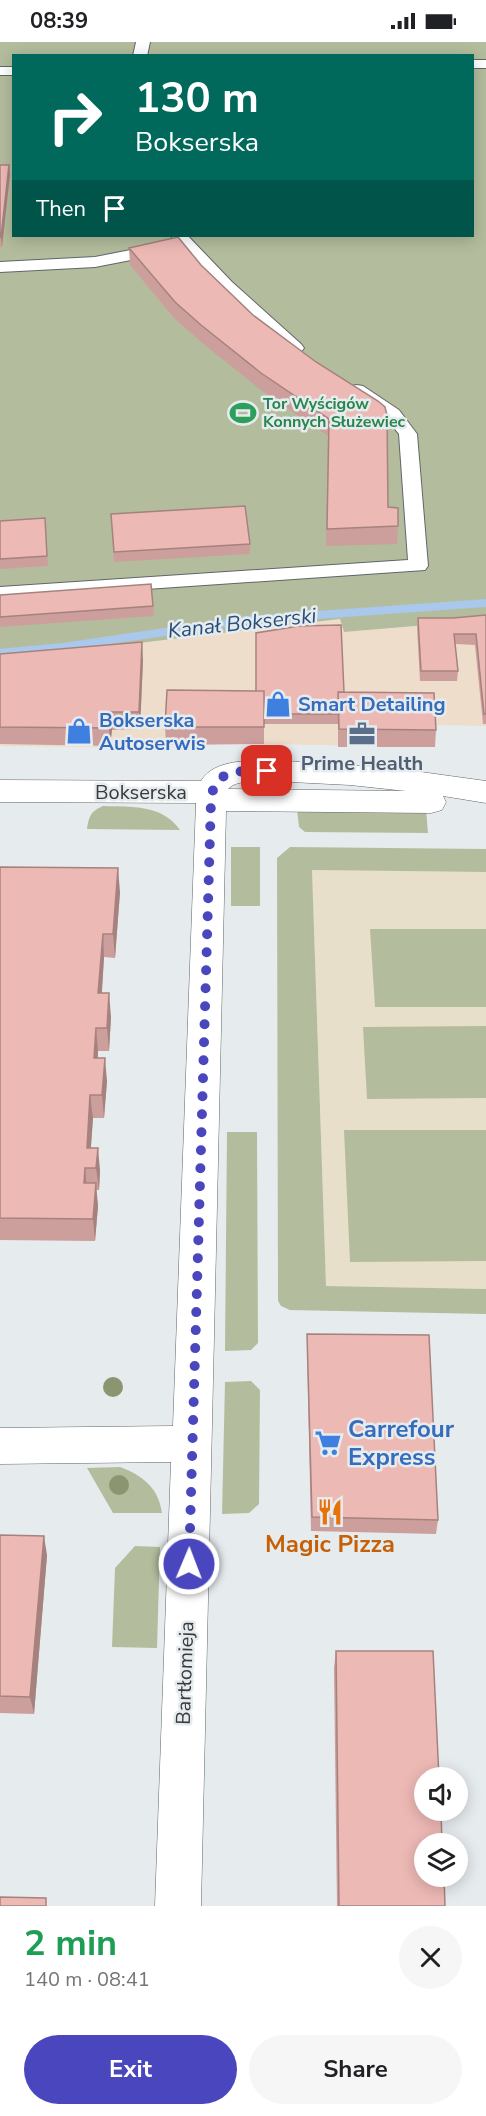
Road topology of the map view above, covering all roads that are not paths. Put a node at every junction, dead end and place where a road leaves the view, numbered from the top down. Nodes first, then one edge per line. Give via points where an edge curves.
1 (183, 240) edge
2 (0, 267) edge
3 (312, 360) edge
4 (338, 378) edge
5 (0, 593) edge
6 (0, 791) edge
7 (486, 792) edge
8 (211, 796) junction
9 (486, 799) edge
10 (192, 1444) junction
11 (0, 1446) edge
12 (178, 1906) edge

1 - 2 lane via 95,262
1 - 3 lane via 254,314
4 - 5 lane via 381,405 408,435 418,566
6 - 8 street, Bokserska
7 - 8 street, Bokserska via 426,782 286,771 233,773 216,781
8 - 9 street, Bokserska via 463,803
8 - 10 street, Bartłomieja
10 - 11 street
10 - 12 street, Bartłomieja

